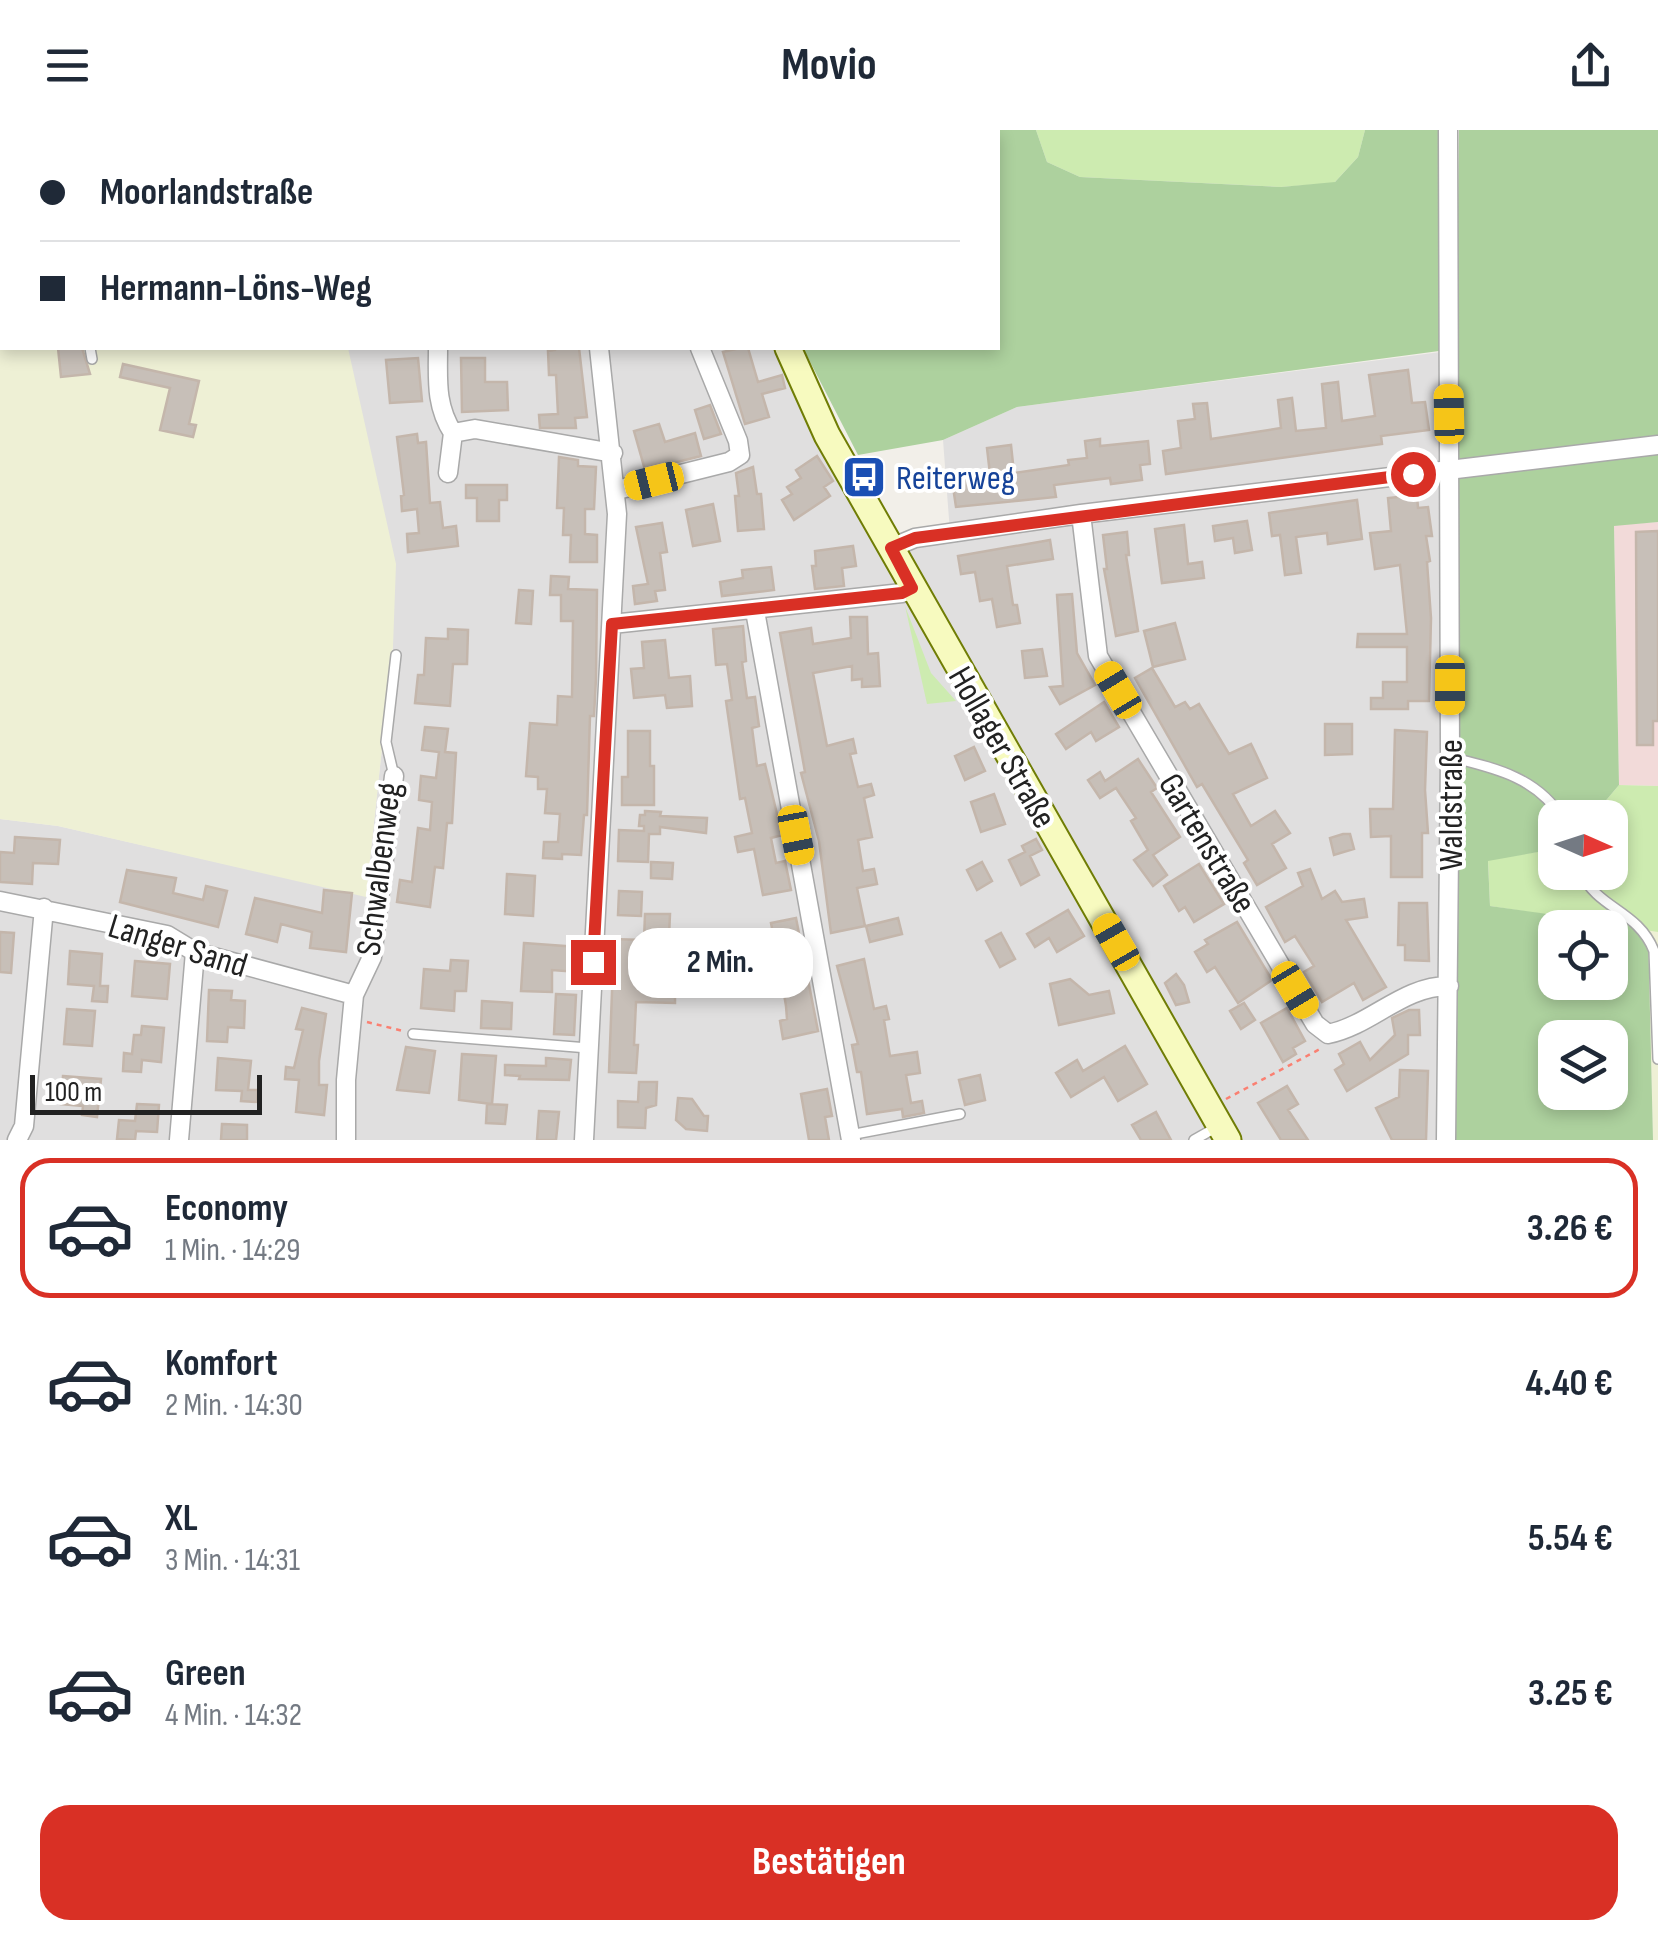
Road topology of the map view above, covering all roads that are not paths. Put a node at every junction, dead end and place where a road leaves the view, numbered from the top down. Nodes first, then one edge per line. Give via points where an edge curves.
1 (1448, 130) edge
2 (90, 350) edge
3 (438, 350) edge
4 (599, 350) edge
5 (701, 350) edge
6 (789, 350) edge
7 (92, 359) dead end
8 (453, 433) junction
9 (1658, 445) edge
10 (613, 453) junction
11 (1450, 470) junction
12 (448, 473) dead end
13 (616, 490) junction
14 (1080, 514) junction
15 (891, 548) junction
16 (912, 588) junction
17 (755, 610) junction
18 (612, 624) junction
19 (396, 656) dead end
20 (1450, 757) junction
21 (394, 776) joint
22 (1551, 800) edge
23 (1592, 890) edge
24 (0, 901) edge
25 (44, 908) junction
26 (1656, 950) edge
27 (195, 952) junction
28 (1449, 986) junction
29 (354, 995) junction
30 (413, 1034) road end
31 (588, 1048) junction
32 (1658, 1059) edge
33 (960, 1114) dead end
34 (1219, 1124) edge
35 (850, 1137) edge
36 (16, 1140) edge
37 (180, 1140) edge
38 (346, 1140) edge
39 (584, 1140) edge
40 (1194, 1140) edge
41 (1446, 1140) edge

1 - 11 street, Waldstraße
2 - 7 lane
3 - 8 street via 438,400
4 - 10 street
5 - 13 street via 740,455
6 - 15 main road, Hollager Straße via 827,435
8 - 10 street via 475,429
8 - 12 street
9 - 11 street
10 - 13 street
11 - 14 street
11 - 20 street, Waldstraße
13 - 18 street
14 - 15 street via 915,538
14 - 28 street, Gartenstraße via 1098,656 1325,1041 1416,990
15 - 16 main road, Hollager Straße
16 - 17 street
16 - 34 main road, Hollager Straße
17 - 18 street
17 - 35 street
18 - 31 street
19 - 21 lane, Schwalbenweg via 386,742
20 - 22 lane via 1504,770
20 - 28 street, Waldstraße
21 - 29 street, Schwalbenweg via 372,957
23 - 26 lane via 1632,918
24 - 25 street, Langer Sand
25 - 27 street, Langer Sand via 167,935
25 - 36 street via 24,1126
26 - 32 lane
27 - 29 street, Langer Sand
27 - 37 street
28 - 41 street, Waldstraße
29 - 38 street, Schwalbenweg
30 - 31 lane
31 - 39 street
33 - 35 lane
34 - 40 lane

